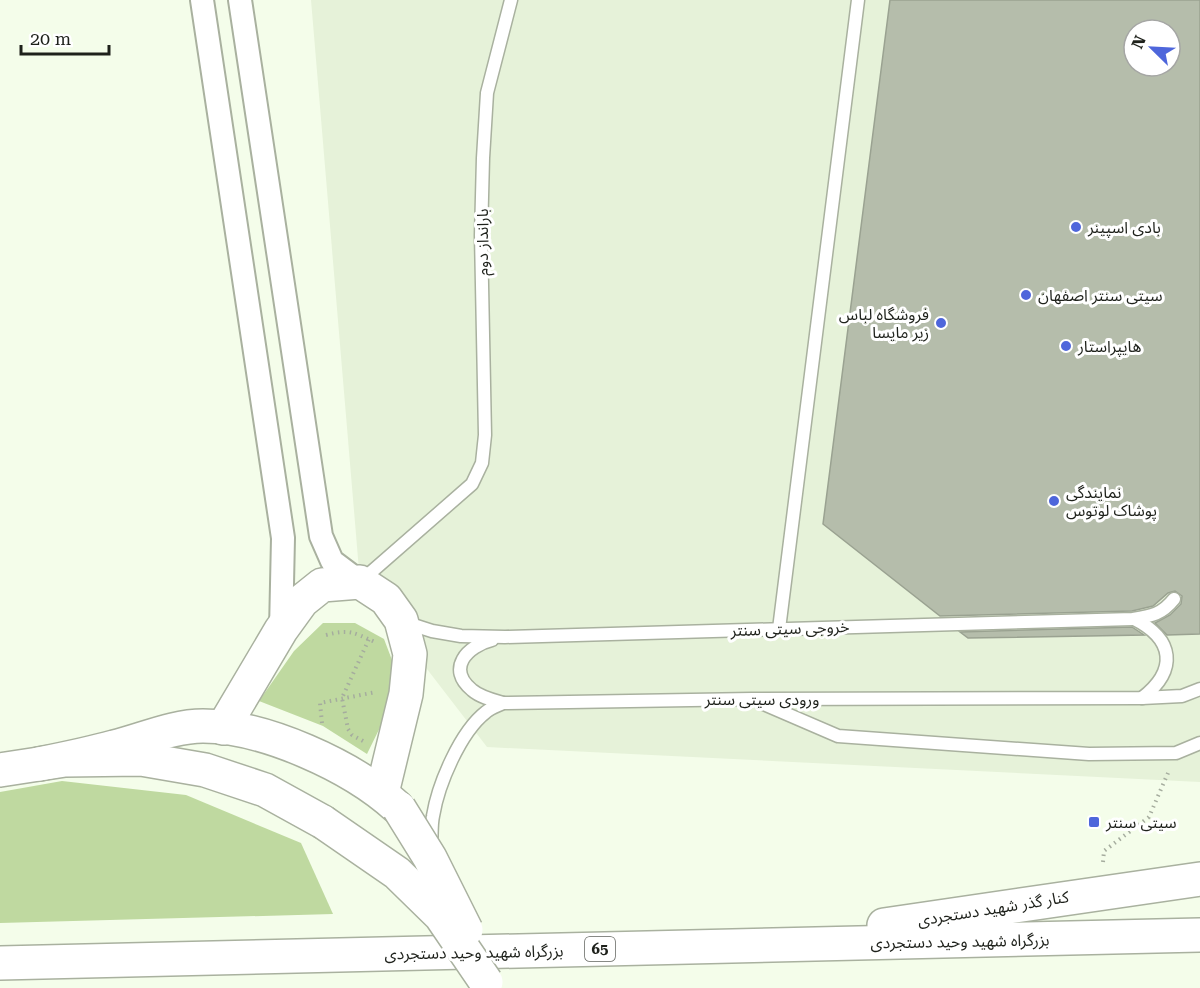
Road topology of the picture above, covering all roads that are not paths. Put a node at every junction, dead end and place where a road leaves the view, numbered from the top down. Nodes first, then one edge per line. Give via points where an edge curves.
1 (202, 0) edge
2 (240, 0) edge
3 (511, 0) edge
4 (858, 0) edge
5 (360, 582) junction
6 (1174, 599) dead end
7 (1133, 619) junction
8 (402, 621) junction
9 (779, 628) junction
10 (281, 630) junction
11 (505, 637) junction
12 (1200, 689) edge
13 (1142, 698) junction
14 (752, 699) junction
15 (502, 703) junction
16 (223, 728) junction
17 (1200, 743) edge
18 (39, 764) junction
19 (0, 770) edge
20 (391, 800) junction
21 (430, 858) junction
22 (1200, 879) edge
23 (1200, 935) edge
24 (752, 946) junction
25 (0, 963) edge
26 (487, 985) edge

1 - 10 street via 283,538
2 - 5 street via 321,536 332,561
3 - 5 lane, بارانداز دوم via 487,93 481,235 486,435 482,463 472,484
4 - 9 lane
5 - 8 main road via 386,599
5 - 10 main road via 322,585 302,601
6 - 7 lane, خروجی سیتی سنتر via 1155,616
7 - 9 lane, خروجی سیتی سنتر
7 - 13 lane via 1162,639 1167,656 1156,687
8 - 11 lane, خروجی سیتی سنتر via 432,632
8 - 20 main road via 410,654
9 - 11 lane, خروجی سیتی سنتر
10 - 16 main road
11 - 15 lane via 476,645 460,665 462,679 472,690
12 - 13 lane, ورودی سیتی سنتر via 1182,696
13 - 14 lane, ورودی سیتی سنتر
14 - 15 lane, ورودی سیتی سنتر
14 - 17 lane via 838,735 1089,754 1176,753
15 - 21 lane via 471,727 455,754 433,816
16 - 18 main road via 202,726 171,731
16 - 20 main road via 260,734 300,748 359,778
18 - 19 main road
18 - 26 main road, bridge via 141,759 205,770 265,790 323,822 397,873 441,916
20 - 21 main road, bridge
21 - 26 main road, bridge via 460,915
22 - 24 main road, کنار گذر شهید دستجردی
23 - 24 main road, بزرگراه شهید وحید دستجردی / 65
24 - 25 main road, بزرگراه شهید وحید دستجردی / 65

